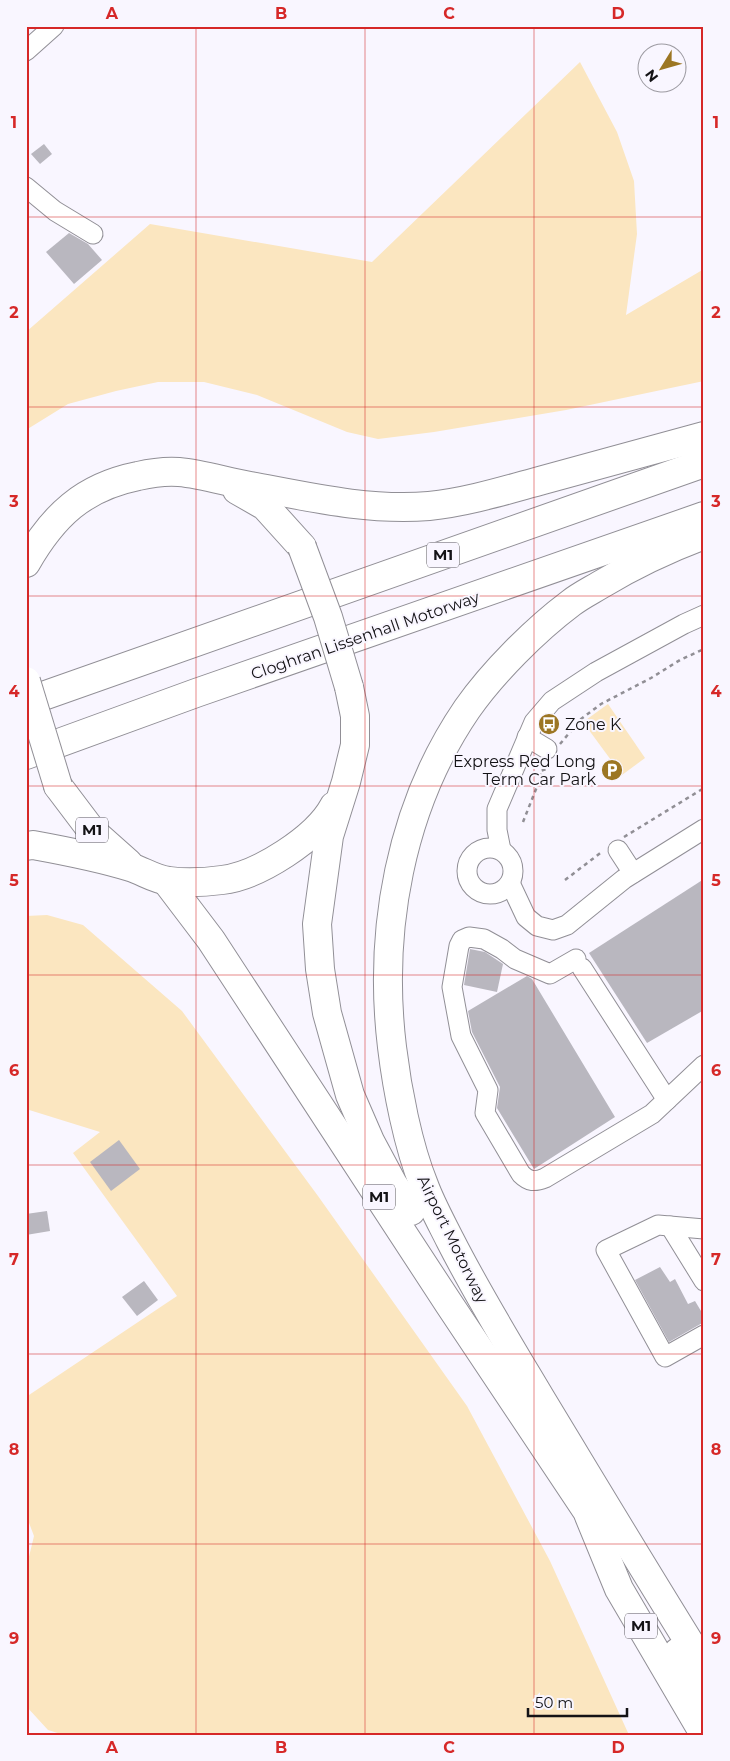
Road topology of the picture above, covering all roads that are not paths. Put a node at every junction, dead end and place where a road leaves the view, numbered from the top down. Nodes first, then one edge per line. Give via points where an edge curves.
1 (54, 26) edge
2 (26, 51) edge
3 (26, 187) edge
4 (93, 234) dead end
5 (704, 436) edge
6 (704, 463) edge
7 (223, 481) junction
8 (704, 516) edge
9 (704, 536) edge
10 (26, 563) edge
11 (704, 615) edge
12 (26, 680) edge
13 (26, 702) edge
14 (527, 737) junction
15 (552, 752) road end
16 (26, 755) edge
17 (346, 782) junction
18 (704, 829) edge
19 (616, 845) road end
20 (26, 846) edge
21 (501, 850) junction
22 (132, 868) junction
23 (633, 873) junction
24 (167, 882) junction
25 (510, 883) junction
26 (704, 1065) edge
27 (666, 1100) junction
28 (670, 1226) junction
29 (704, 1229) edge
30 (704, 1280) edge
31 (704, 1335) edge
32 (588, 1514) junction
33 (622, 1535) junction
34 (704, 1666) edge
35 (704, 1693) edge
36 (704, 1734) edge

1 - 2 street
3 - 4 street via 55,211
5 - 7 highway, M1 via 503,491 430,506 336,502
6 - 13 highway, M1
7 - 10 highway, M1 via 179,472 149,474 111,483 90,492 65,511
7 - 17 highway, M1, bridge via 265,506 302,547 328,617 355,716 355,745
8 - 16 highway, Cloghran Lissenhall Motorway
9 - 33 highway, Airport Motorway / M1 via 630,566 572,602 532,636 467,710 421,797 407,840 396,883 388,959 388,1012 396,1079 423,1184 477,1293
11 - 14 street via 596,672 552,700 534,722
12 - 22 highway, M1, bridge via 58,786 92,831
14 - 15 street
14 - 21 street via 497,809
17 - 24 highway, M1 via 329,815 305,839 278,858 224,880
17 - 33 highway, M1 via 329,836 317,924 327,1012 350,1095 393,1184
18 - 23 street
19 - 23 street
20 - 22 highway, M1 via 85,854
21 - 25 street via 507,854 514,868
21 - 25 street via 479,851 473,856 467,870 468,878 477,890 491,894 506,889
22 - 24 highway, M1
23 - 25 street via 568,925 553,930 537,926 526,917
24 - 32 highway, Airport Motorway / M1 via 211,940
26 - 27 street
27 - 27 street via 652,1114 545,1178 527,1180 520,1174 485,1113 488,1090 461,1036 452,986 462,940 469,937 484,939 515,959 550,974 579,963
28 - 29 street
28 - 30 street
28 - 31 street via 658,1224 606,1250 665,1357
32 - 35 highway, Airport Motorway / M1 via 637,1584
32 - 36 highway, M1 via 619,1589
33 - 34 highway, Airport Motorway / M1

